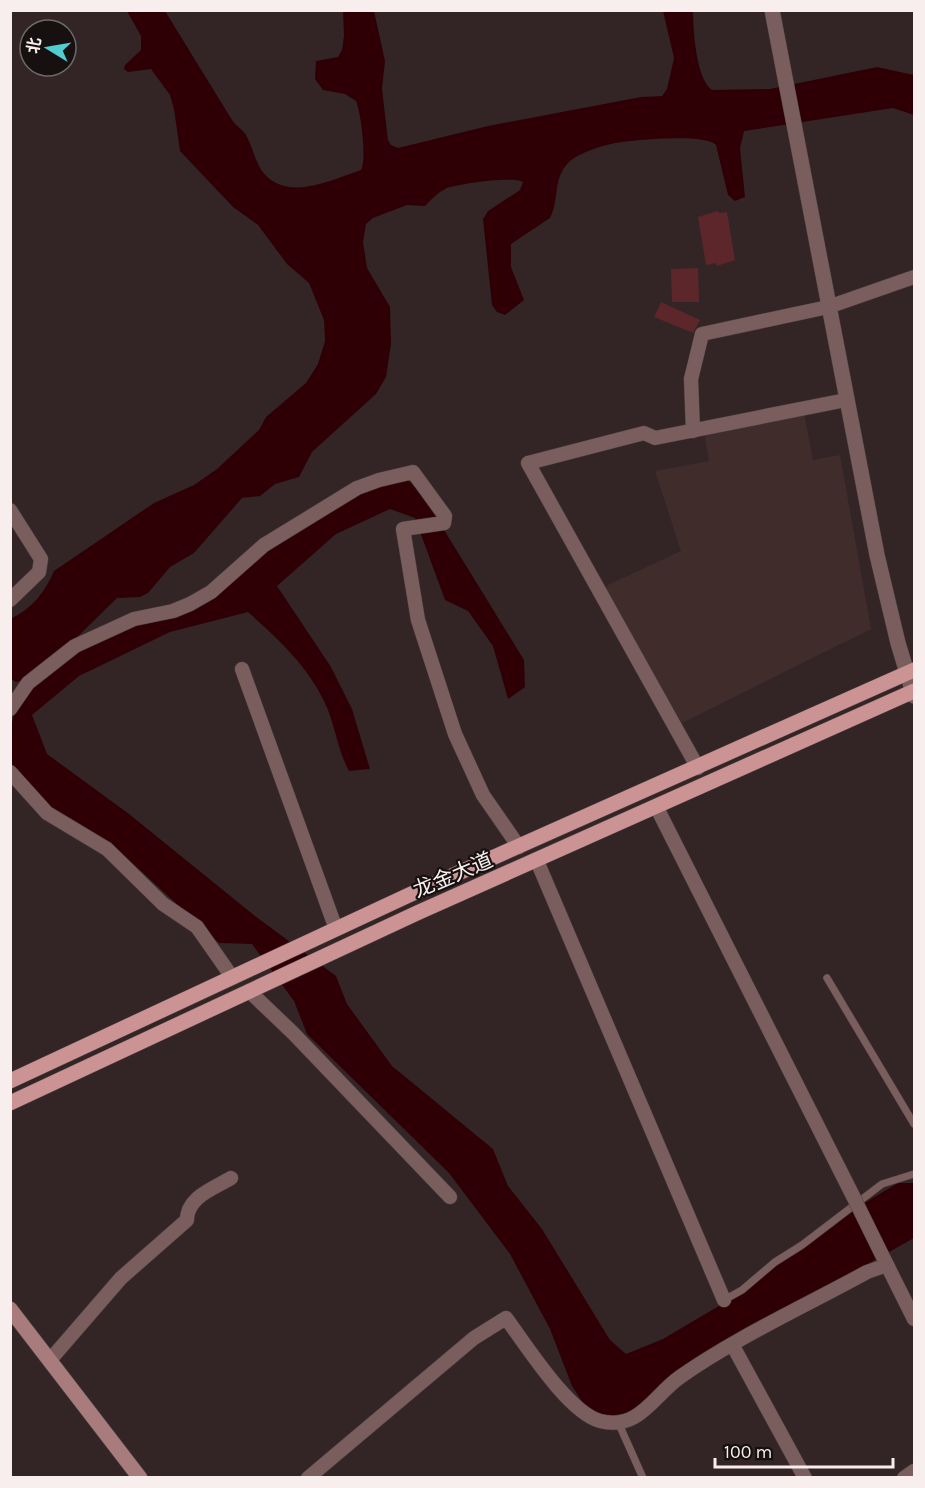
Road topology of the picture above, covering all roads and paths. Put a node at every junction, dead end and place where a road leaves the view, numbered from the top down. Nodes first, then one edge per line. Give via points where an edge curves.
1 (772, 10) edge
2 (915, 277) edge
3 (828, 307) junction
4 (846, 400) junction
5 (693, 431) junction
6 (10, 510) edge
7 (10, 600) edge
8 (242, 669) dead end
9 (911, 671) edge
10 (17, 686) edge
11 (914, 693) edge
12 (10, 709) edge
13 (698, 768) junction
14 (10, 772) edge
15 (657, 808) junction
16 (519, 847) junction
17 (537, 861) junction
18 (336, 929) junction
19 (232, 977) junction
20 (827, 978) dead end
21 (249, 991) junction
22 (10, 1081) edge
23 (10, 1103) edge
24 (914, 1121) edge
25 (915, 1174) edge
26 (231, 1178) dead end
27 (450, 1197) dead end
28 (885, 1262) junction
29 (723, 1300) joint
30 (10, 1309) edge
31 (915, 1320) edge
32 (733, 1346) junction
33 (50, 1360) junction
34 (618, 1421) junction
35 (915, 1471) edge
36 (140, 1478) edge
37 (308, 1478) edge
38 (643, 1478) edge
39 (805, 1478) edge
40 (904, 1478) edge

1 - 3 street
2 - 3 street
3 - 4 street
3 - 5 street via 702,334 692,379
4 - 5 street
4 - 9 street via 877,555
5 - 13 street via 655,438 644,433 528,463
6 - 7 street via 41,558 39,572
8 - 18 street
9 - 11 street
9 - 13 main road, 龙金大道
10 - 12 street
10 - 16 street via 75,646 134,620 182,608 211,592 254,552 357,488 412,472 445,516 444,523 404,529 417,620 463,756 483,795
11 - 15 main road, 龙金大道
13 - 16 main road, 龙金大道
14 - 19 street via 47,813 107,849 163,904 197,927
15 - 17 main road, 龙金大道
15 - 28 street, bridge
16 - 18 main road, 龙金大道
17 - 21 main road, 龙金大道
17 - 29 street
18 - 19 main road, 龙金大道
19 - 22 main road, 龙金大道
20 - 24 lane
21 - 23 main road, 龙金大道
21 - 27 street
25 - 29 lane via 882,1184 742,1290
26 - 33 street via 194,1200 187,1221 121,1278
28 - 31 street
28 - 32 street
30 - 33 main road
32 - 34 street via 679,1378 641,1414
32 - 39 street
33 - 36 main road
34 - 37 street via 596,1419 564,1395 506,1318 474,1338
34 - 38 lane
35 - 40 street

